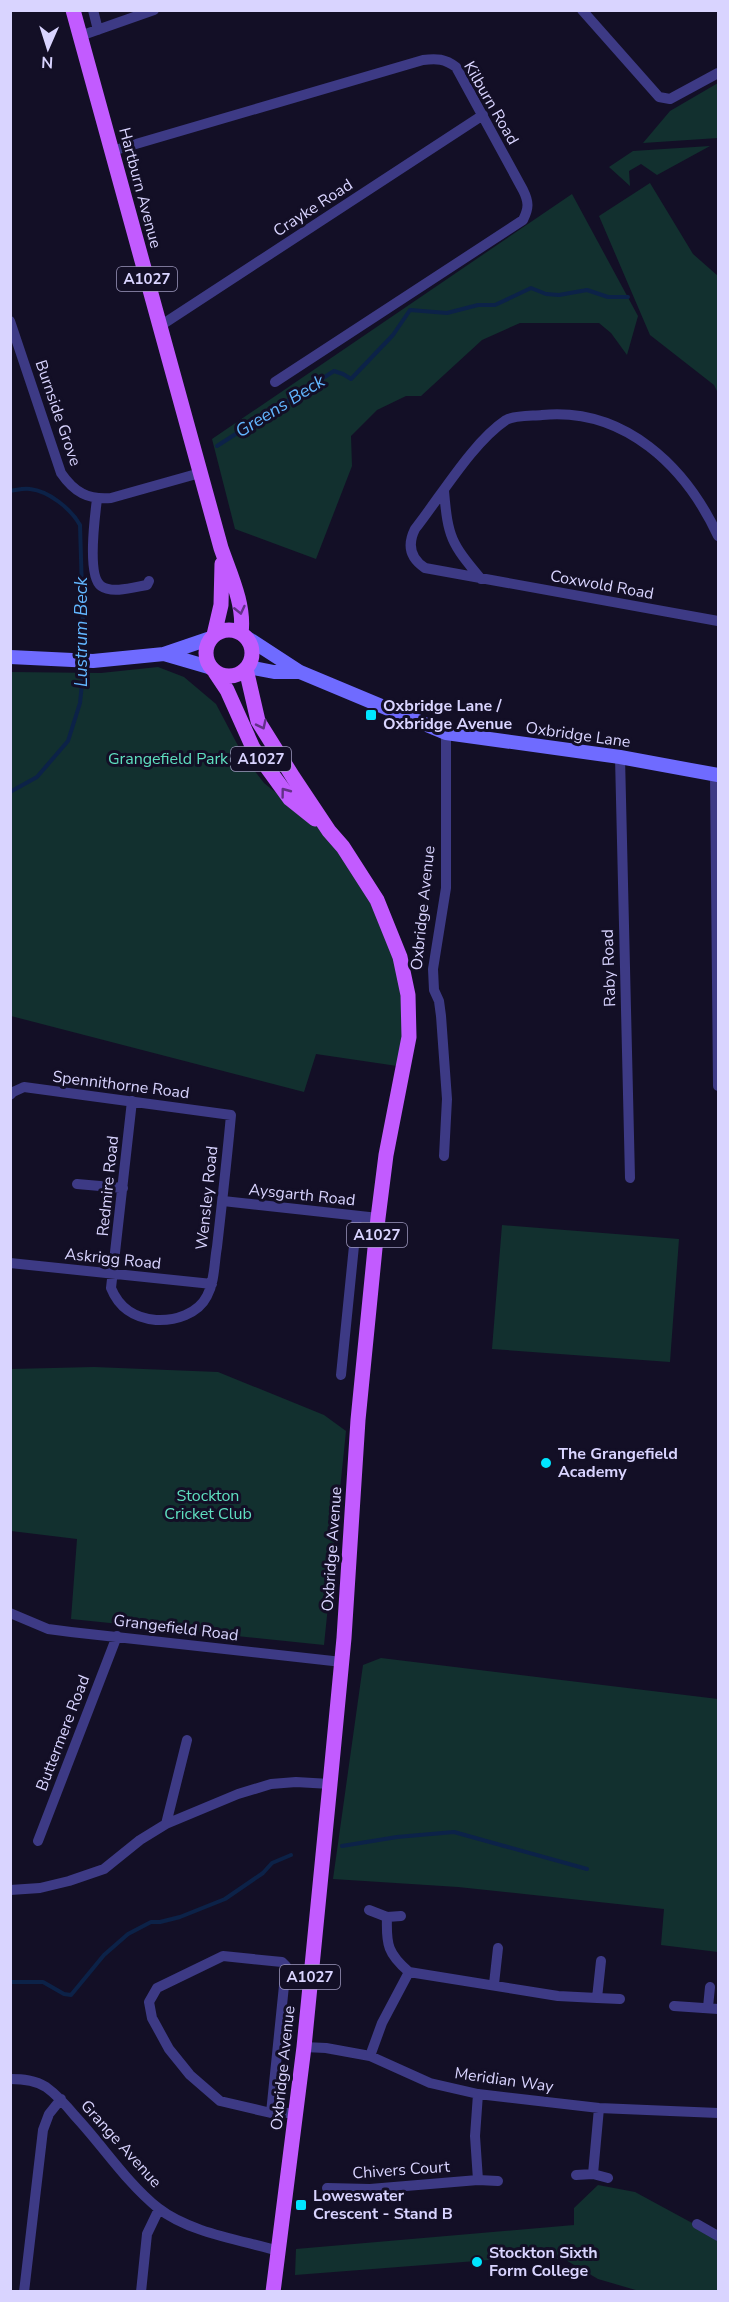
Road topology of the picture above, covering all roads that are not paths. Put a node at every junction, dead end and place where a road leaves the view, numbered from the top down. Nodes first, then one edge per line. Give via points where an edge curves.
1 (73, 10) edge
2 (93, 10) edge
3 (154, 10) edge
4 (582, 10) edge
5 (98, 30) junction
6 (80, 36) junction
7 (718, 73) edge
8 (483, 115) junction
9 (112, 151) junction
10 (10, 321) edge
11 (160, 326) junction
12 (13, 334) edge
13 (275, 382) dead end
14 (200, 472) junction
15 (444, 491) junction
16 (97, 499) junction
17 (718, 536) edge
18 (220, 548) junction
19 (481, 579) junction
20 (149, 581) dead end
21 (718, 621) edge
22 (243, 635) junction
23 (212, 637) junction
24 (164, 654) junction
25 (10, 657) edge
26 (247, 668) junction
27 (214, 670) junction
28 (300, 672) junction
29 (446, 733) junction
30 (620, 757) junction
31 (717, 775) edge
32 (329, 831) junction
33 (718, 1086) edge
34 (10, 1095) edge
35 (132, 1101) junction
36 (231, 1115) joint
37 (444, 1156) dead end
38 (630, 1178) dead end
39 (77, 1184) dead end
40 (123, 1188) junction
41 (223, 1201) junction
42 (357, 1216) junction
43 (378, 1218) junction
44 (10, 1263) edge
45 (114, 1275) junction
46 (212, 1284) junction
47 (341, 1375) dead end
48 (10, 1613) edge
49 (117, 1636) junction
50 (342, 1662) junction
51 (187, 1740) dead end
52 (330, 1784) junction
53 (166, 1824) junction
54 (38, 1841) dead end
55 (10, 1890) edge
56 (369, 1910) dead end
57 (401, 1916) dead end
58 (387, 1917) junction
59 (498, 1948) dead end
60 (601, 1961) dead end
61 (409, 1972) junction
62 (494, 1984) junction
63 (710, 1987) dead end
64 (597, 1998) junction
65 (620, 1999) dead end
66 (674, 2006) dead end
67 (713, 2008) edge
68 (304, 2047) junction
69 (370, 2056) junction
70 (10, 2079) edge
71 (478, 2094) junction
72 (61, 2099) junction
73 (599, 2108) junction
74 (272, 2113) junction
75 (296, 2113) junction
76 (718, 2113) edge
77 (593, 2174) junction
78 (576, 2175) dead end
79 (608, 2178) dead end
80 (478, 2180) junction
81 (498, 2181) dead end
82 (327, 2188) dead end
83 (159, 2209) junction
84 (697, 2224) dead end
85 (718, 2236) edge
86 (279, 2251) junction
87 (24, 2292) edge
88 (141, 2292) edge
89 (273, 2292) edge

1 - 6 main road, Hartburn Avenue / A1027
2 - 5 street
3 - 5 street
4 - 7 street via 659,97 670,99
5 - 6 street
6 - 9 main road, Hartburn Avenue / A1027
8 - 9 street, Kilburn Road via 456,68 446,60 434,58
8 - 11 street, Crayke Road
8 - 13 street, Kilburn Road via 527,199 529,207 523,219 287,380
9 - 11 main road, Hartburn Avenue / A1027
10 - 12 street, Burnside Grove
11 - 14 main road, Hartburn Avenue / A1027
12 - 16 street, Burnside Grove via 61,474 76,490
14 - 16 street
14 - 18 main road, Hartburn Avenue / A1027
15 - 17 street via 479,443 508,418 561,413 610,423 657,451 682,477
15 - 19 street via 451,539
15 - 19 street, Coxwold Road via 415,528 409,540 411,552 425,568
16 - 20 street via 93,532 95,579 111,590 147,585
18 -> 22 main road, Hartburn Avenue / A1027 via 236,591
18 - 23 main road, Hartburn Avenue / A1027 via 222,597
19 - 21 street, Coxwold Road
22 - 23 main road via 227,630
22 - 26 main road, A1027 via 253,653
22 - 28 street, Oxbridge Lane
23 - 24 street
23 - 27 main road, A1027 via 206,648
24 - 25 street via 93,661
24 - 27 street
26 - 27 main road via 226,676
26 - 28 street, Oxbridge Lane
26 -> 32 main road, Oxbridge Avenue / A1027 via 258,721
32 -> 27 main road, Oxbridge Avenue / A1027 via 290,799 253,748
28 - 29 street, Oxbridge Lane
29 - 30 street, Oxbridge Lane
29 - 37 street, Oxbridge Avenue via 446,888 434,969 447,1099
30 - 31 street, Oxbridge Lane
30 - 38 street, Raby Road
31 - 33 street
32 - 43 main road, Oxbridge Avenue / A1027 via 344,847 377,900 400,957 408,995 409,1037
34 - 35 street, Spennithorne Road via 24,1088
35 - 36 street, Spennithorne Road
35 - 40 street, Redmire Road
36 - 41 street, Wensley Road
39 - 40 street
40 - 45 street, Redmire Road
41 - 42 street, Aysgarth Road
41 - 46 street, Wensley Road
42 - 43 street, Aysgarth Road
42 - 47 street
43 - 50 main road, Oxbridge Avenue / A1027 via 358,1420
44 - 45 street, Askrigg Road
45 - 46 street, Askrigg Road
45 - 46 street via 111,1288 117,1302 131,1314 150,1319 169,1320 197,1309
48 - 49 street, Grangefield Road via 48,1629
49 - 50 street, Grangefield Road
49 - 54 street, Buttermere Road
50 - 52 main road, Oxbridge Avenue / A1027
51 - 53 street
52 - 53 street via 271,1784
52 - 68 main road, Oxbridge Avenue / A1027
53 - 55 street via 104,1869 40,1888
56 - 58 street
57 - 58 street
58 - 61 street via 389,1951
59 - 62 street
60 - 64 street
61 - 62 street
61 - 69 street via 381,2025
62 - 64 street via 558,1996
63 - 67 street
64 - 65 street
66 - 67 street
68 - 69 street, Meridian Way
68 - 75 main road, Oxbridge Avenue / A1027
69 - 71 street, Meridian Way via 430,2083
70 - 72 street, Grange Avenue via 45,2086
71 - 73 street, Meridian Way
71 - 80 street
72 - 83 street, Grange Avenue
72 - 87 street via 43,2130
73 - 76 street, Meridian Way
73 - 77 street
74 - 74 street, Oxbridge Avenue via 220,2101 190,2075 152,2018 149,2002 157,1988 223,1956 282,1962 286,1966
74 - 75 street
75 - 86 main road, Oxbridge Avenue / A1027
77 - 78 street
77 - 79 street
80 - 81 street, Chivers Court
80 - 82 street, Chivers Court via 362,2190
83 - 86 street, Grange Avenue via 226,2238
83 - 88 street via 147,2234
84 - 85 street
86 - 89 main road, Oxbridge Avenue / A1027

